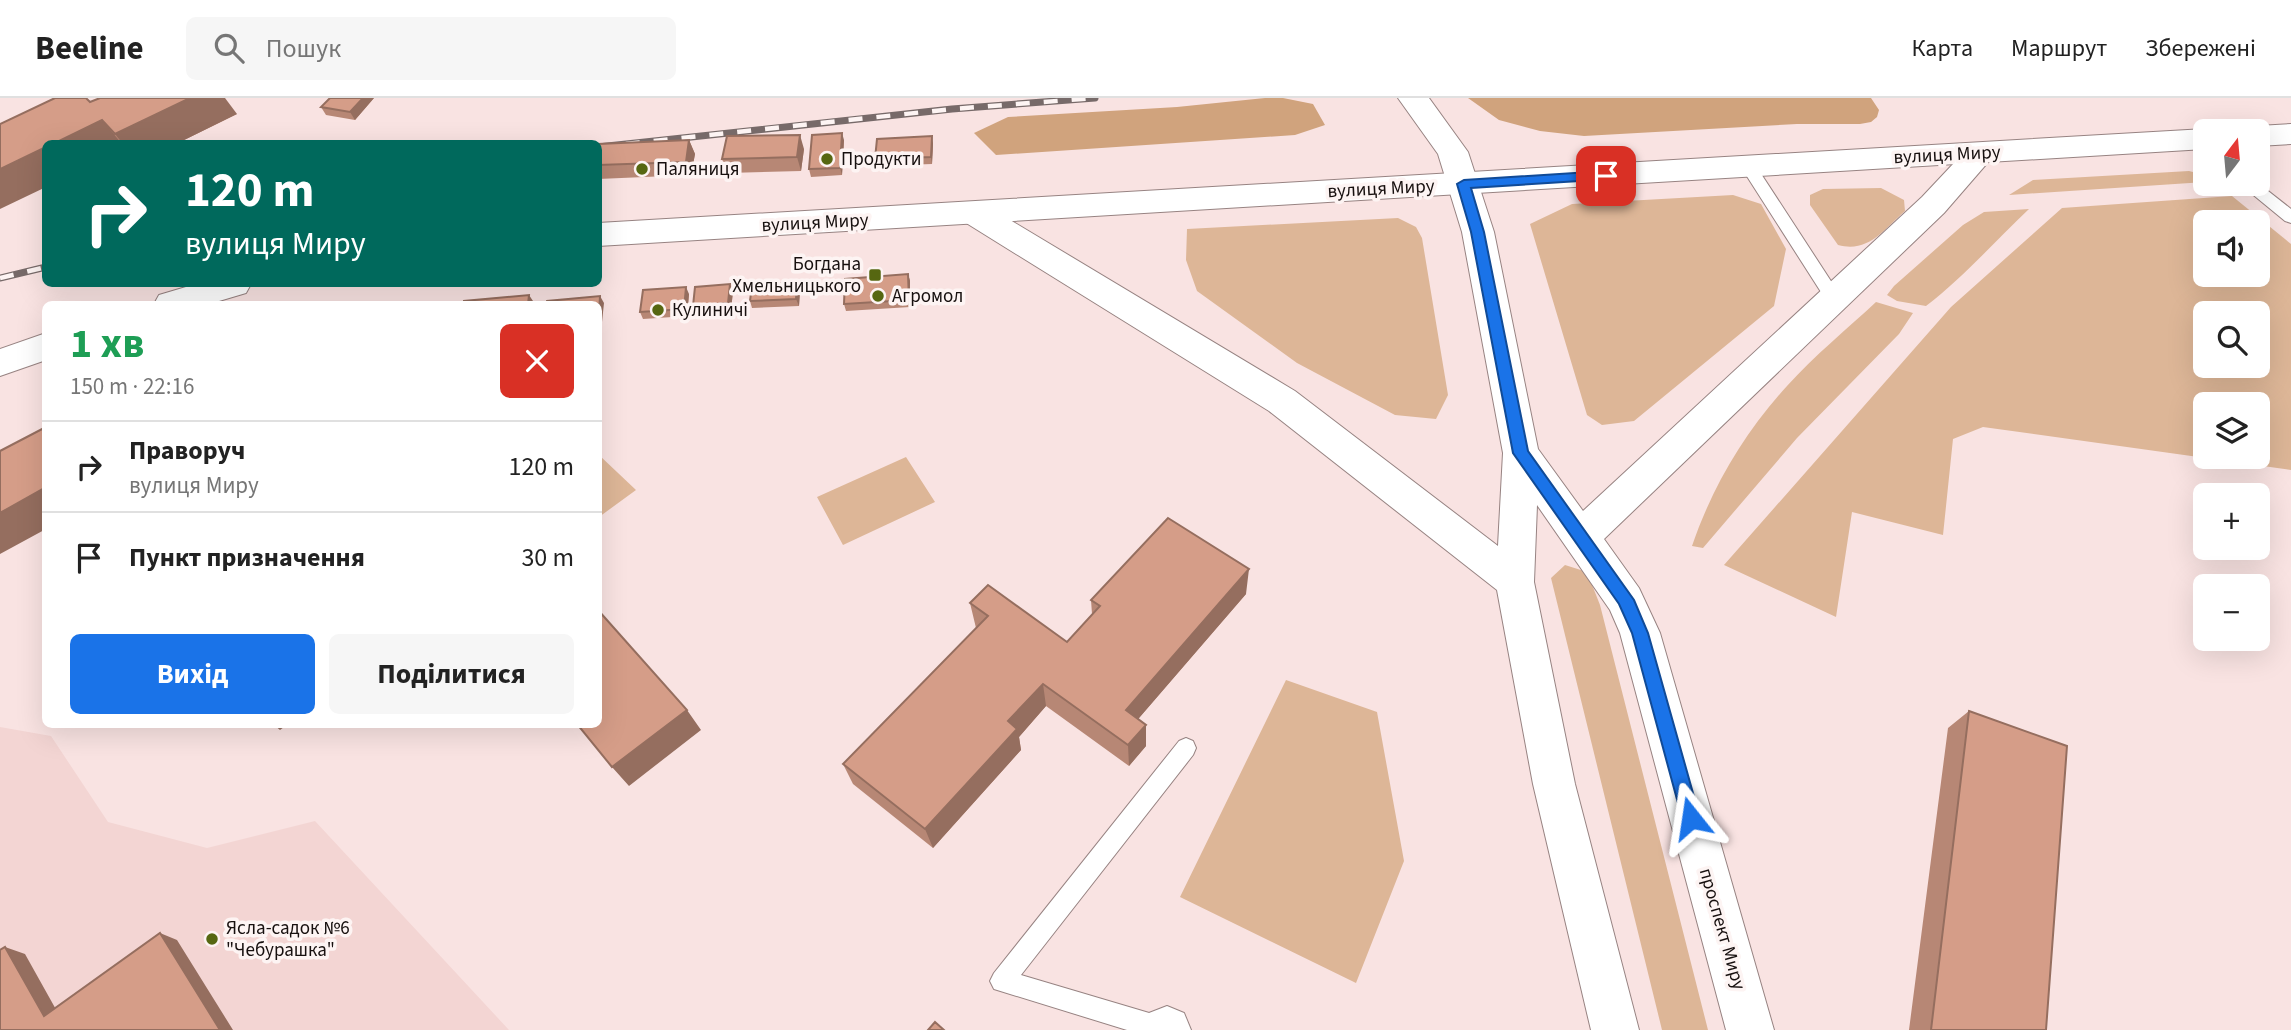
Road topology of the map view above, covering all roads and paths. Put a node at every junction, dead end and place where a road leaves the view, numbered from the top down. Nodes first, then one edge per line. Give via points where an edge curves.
1 (1413, 98) edge
2 (2291, 134) edge
3 (2270, 135) edge
4 (2193, 141) edge
5 (1981, 153) junction
6 (1749, 167) junction
7 (1464, 184) junction
8 (2264, 196) edge
9 (974, 213) junction
10 (2291, 217) edge
11 (602, 235) edge
12 (225, 287) edge
13 (1834, 299) junction
14 (180, 301) edge
15 (42, 347) edge
16 (0, 363) edge
17 (1521, 453) junction
18 (1581, 537) junction
19 (1515, 582) junction
20 (1186, 748) dead end
21 (1166, 1030) edge
22 (1615, 1030) edge
23 (1750, 1030) edge

1 - 7 main road, проспект Миру via 1453,152
2 - 3 main road
4 - 5 main road, вулиця Миру
5 - 6 main road, вулиця Миру
5 - 13 main road
6 - 7 main road, вулиця Миру
6 - 13 lane
7 - 9 main road, вулиця Миру
7 - 17 main road, проспект Миру via 1478,232
8 - 10 lane
9 - 11 main road, вулиця Миру
9 - 19 main road via 1282,401
12 - 14 main road
13 - 18 main road
15 - 16 main road
17 - 18 main road, проспект Миру
17 - 19 main road, проспект Миру
18 - 23 main road, проспект Миру via 1625,600 1640,633
19 - 22 main road, проспект Миру via 1554,784
20 - 21 lane via 1002,981

